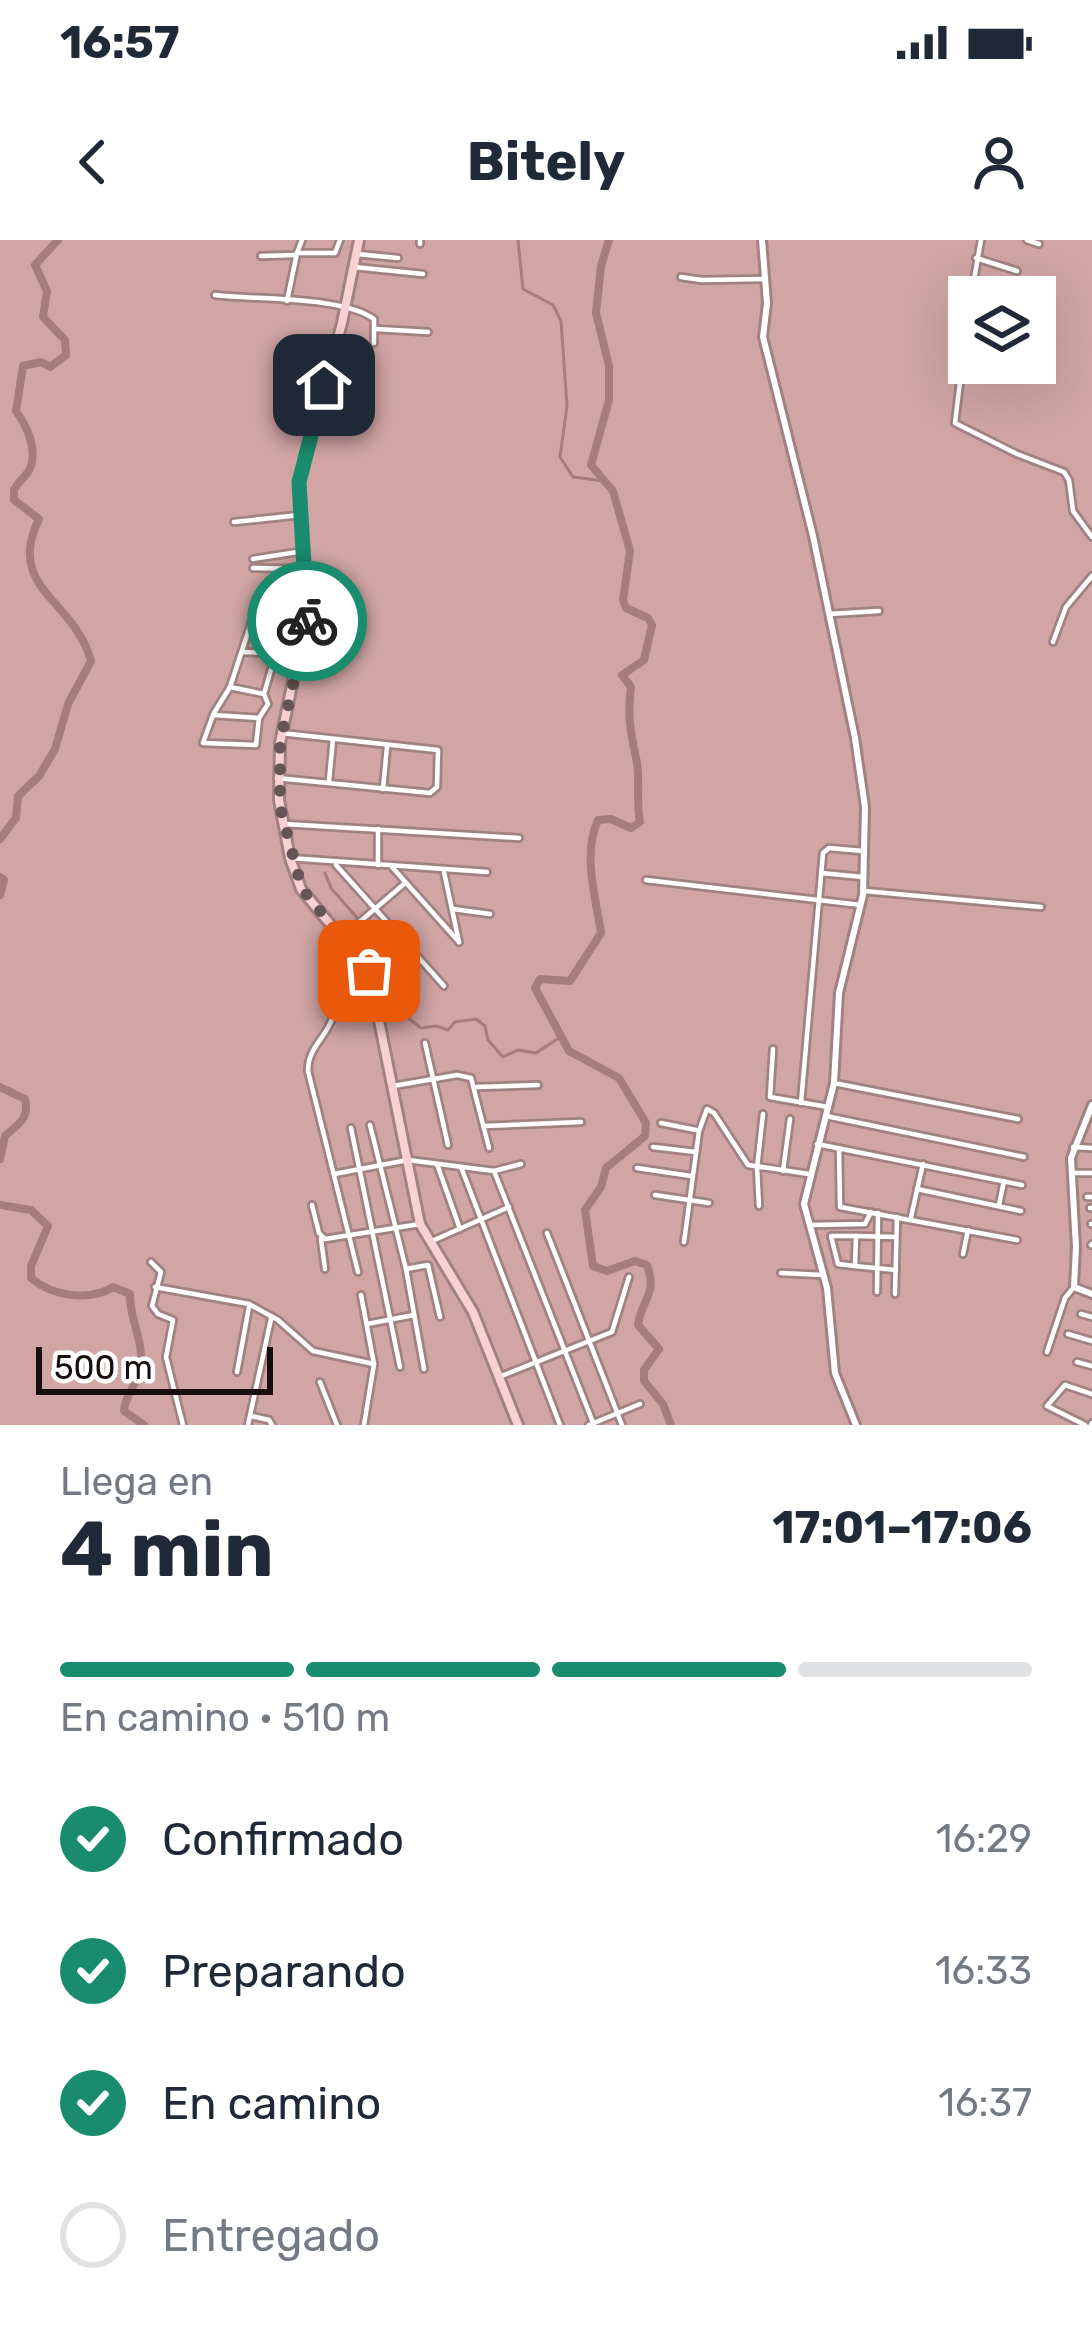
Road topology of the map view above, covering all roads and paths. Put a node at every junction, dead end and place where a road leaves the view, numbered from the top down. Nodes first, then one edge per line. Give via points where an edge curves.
1 (302, 240) edge
2 (340, 240) edge
3 (359, 240) edge
4 (762, 240) edge
5 (981, 240) edge
6 (1028, 240) edge
7 (1039, 244) dead end
8 (296, 254) junction
9 (357, 254) junction
10 (261, 256) dead end
11 (398, 258) dead end
12 (976, 258) junction
13 (354, 267) junction
14 (1017, 271) dead end
15 (423, 274) dead end
16 (974, 276) edge
17 (681, 277) dead end
18 (765, 279) junction
19 (215, 295) dead end
20 (287, 302) junction
21 (345, 309) junction
22 (376, 329) junction
23 (428, 332) dead end
24 (374, 344) dead end
25 (278, 372) dead end
26 (325, 384) junction
27 (960, 384) edge
28 (352, 400) dead end
29 (300, 515) junction
30 (234, 522) dead end
31 (1092, 537) edge
32 (304, 551) junction
33 (253, 559) dead end
34 (253, 568) dead end
35 (306, 568) junction
36 (1092, 576) edge
37 (879, 611) dead end
38 (829, 614) junction
39 (1053, 642) dead end
40 (243, 652) junction
41 (275, 653) junction
42 (300, 655) junction
43 (230, 688) junction
44 (264, 694) junction
45 (213, 715) junction
46 (260, 718) junction
47 (281, 733) junction
48 (333, 739) junction
49 (387, 745) junction
50 (277, 778) junction
51 (329, 784) junction
52 (383, 789) junction
53 (284, 824) junction
54 (378, 829) junction
55 (519, 838) dead end
56 (865, 850) junction
57 (290, 858) junction
58 (335, 863) junction
59 (378, 866) junction
60 (392, 867) junction
61 (443, 871) junction
62 (488, 872) dead end
63 (820, 873) junction
64 (865, 878) junction
65 (646, 880) dead end
66 (404, 884) junction
67 (864, 892) junction
68 (818, 899) junction
69 (861, 905) junction
70 (1041, 907) dead end
71 (453, 909) junction
72 (376, 910) junction
73 (490, 914) dead end
74 (342, 937) junction
75 (351, 947) junction
76 (444, 986) dead end
77 (425, 1043) dead end
78 (773, 1049) dead end
79 (435, 1079) junction
80 (834, 1083) junction
81 (538, 1085) dead end
82 (393, 1086) junction
83 (476, 1088) junction
84 (800, 1103) junction
85 (1092, 1105) edge
86 (763, 1114) dead end
87 (826, 1114) junction
88 (790, 1119) dead end
89 (1018, 1119) dead end
90 (580, 1122) dead end
91 (661, 1123) dead end
92 (1088, 1123) edge
93 (370, 1125) dead end
94 (484, 1126) junction
95 (351, 1128) dead end
96 (699, 1131) junction
97 (817, 1144) junction
98 (448, 1145) dead end
99 (653, 1147) dead end
100 (1073, 1147) junction
101 (489, 1148) dead end
102 (839, 1148) junction
103 (1092, 1148) edge
104 (696, 1152) junction
105 (1024, 1157) dead end
106 (408, 1160) junction
107 (436, 1164) junction
108 (521, 1164) dead end
109 (922, 1164) junction
110 (380, 1165) junction
111 (461, 1167) junction
112 (637, 1168) dead end
113 (757, 1168) junction
114 (360, 1169) junction
115 (783, 1171) junction
116 (494, 1172) junction
117 (1071, 1173) junction
118 (1092, 1173) edge
119 (334, 1174) junction
120 (809, 1174) junction
121 (694, 1176) junction
122 (1004, 1181) junction
123 (1022, 1185) dead end
124 (917, 1189) junction
125 (655, 1195) dead end
126 (691, 1201) junction
127 (709, 1203) dead end
128 (312, 1205) dead end
129 (999, 1206) junction
130 (509, 1207) junction
131 (759, 1207) dead end
132 (1022, 1211) dead end
133 (874, 1212) junction
134 (897, 1217) junction
135 (910, 1219) junction
136 (482, 1220) junction
137 (827, 1222) junction
138 (420, 1224) junction
139 (810, 1225) junction
140 (396, 1228) junction
141 (460, 1229) junction
142 (968, 1230) junction
143 (374, 1232) junction
144 (547, 1233) dead end
145 (350, 1236) junction
146 (856, 1236) junction
147 (321, 1237) junction
148 (879, 1237) junction
149 (896, 1237) junction
150 (1017, 1240) dead end
151 (429, 1242) junction
152 (684, 1242) dead end
153 (832, 1242) junction
154 (818, 1248) junction
155 (963, 1254) dead end
156 (152, 1262) dead end
157 (855, 1266) junction
158 (326, 1269) dead end
159 (406, 1269) junction
160 (878, 1269) junction
161 (896, 1270) junction
162 (358, 1272) dead end
163 (781, 1273) dead end
164 (824, 1275) junction
165 (629, 1277) dead end
166 (155, 1287) junction
167 (1074, 1287) junction
168 (877, 1292) dead end
169 (895, 1294) dead end
170 (1092, 1294) edge
171 (361, 1295) dead end
172 (249, 1304) junction
173 (1081, 1314) dead end
174 (414, 1315) junction
175 (272, 1316) junction
176 (440, 1317) dead end
177 (1092, 1317) edge
178 (391, 1320) junction
179 (367, 1324) junction
180 (1068, 1334) dead end
181 (1092, 1341) edge
182 (590, 1342) junction
183 (565, 1351) junction
184 (1047, 1352) dead end
185 (536, 1362) junction
186 (1077, 1362) dead end
187 (374, 1364) junction
188 (1092, 1366) edge
189 (400, 1367) dead end
190 (424, 1369) dead end
191 (237, 1372) dead end
192 (499, 1376) junction
193 (320, 1382) dead end
194 (1092, 1394) edge
195 (640, 1404) dead end
196 (617, 1413) junction
197 (250, 1416) junction
198 (592, 1424) edge
199 (1090, 1424) edge
200 (183, 1425) edge
201 (248, 1425) edge
202 (272, 1425) edge
203 (337, 1425) edge
204 (364, 1425) edge
205 (518, 1425) edge
206 (560, 1425) edge
207 (622, 1425) edge
208 (856, 1425) edge

1 - 8 street
2 - 8 street via 335,253
3 - 9 main road
4 - 18 street
5 - 12 street
6 - 7 street
8 - 10 street
8 - 20 street
9 - 11 street
9 - 13 main road
12 - 14 street
12 - 16 street
13 - 15 street
13 - 21 main road
17 - 18 street
18 - 38 street via 763,338
19 - 20 street
20 - 21 street
21 - 22 street via 373,316
21 - 26 main road
22 - 23 street
22 - 24 street
25 - 26 street
26 - 28 street via 349,390
26 - 29 main road via 300,472
27 - 31 street via 955,423 1068,475 1073,511
29 - 30 street
29 - 32 main road
32 - 33 street
32 - 35 main road
34 - 35 street
35 - 42 main road
36 - 39 street via 1066,608
37 - 38 street
38 - 56 street via 858,757
40 - 41 street
40 - 41 street via 260,614 284,620
40 - 43 street
41 - 42 street
41 - 44 street
42 - 47 main road
43 - 44 street
43 - 45 street
44 - 46 street
45 - 46 street
45 - 46 street via 205,744 254,747
47 - 48 street
47 - 50 main road
48 - 49 street
48 - 51 street
49 - 52 street
49 - 52 street via 438,750 437,788
50 - 51 street
50 - 53 main road
51 - 52 street
53 - 54 street
53 - 57 main road
54 - 55 street
54 - 59 street
56 - 63 street via 825,849
56 - 64 street
57 - 58 street
57 - 74 main road via 302,889
58 - 59 street
58 - 72 street
59 - 60 street
60 - 61 street
60 - 66 street
61 - 62 street
61 - 71 street
63 - 64 street
63 - 68 street
64 - 67 street
65 - 68 street
66 - 71 street via 459,942
66 - 72 street
67 - 69 street
67 - 70 street
68 - 69 street
68 - 84 street
69 - 80 street via 839,993
71 - 73 street
72 - 74 street
72 - 76 street
74 - 75 main road
75 - 82 main road via 369,971
75 - 119 street via 328,956 333,1016 308,1060
77 - 79 street
78 - 84 street via 770,1097
79 - 82 street
79 - 83 street via 468,1076
79 - 98 street
80 - 87 street
80 - 89 street
81 - 83 street
82 - 106 main road
83 - 94 street
84 - 87 street
85 - 92 street
86 - 113 street
87 - 97 street
87 - 105 street
88 - 115 street
90 - 94 street
91 - 96 street
92 - 100 street
93 - 110 street
94 - 101 street
95 - 114 street
96 - 104 street
96 - 113 street via 710,1110
97 - 102 street
97 - 120 street
99 - 104 street
100 - 103 street
100 - 117 street
102 - 109 street
102 - 133 street via 840,1207
104 - 121 street
106 - 107 street
106 - 110 street
106 - 138 main road
107 - 111 street
107 - 141 street
108 - 116 street
109 - 122 street
109 - 124 street
110 - 114 street
110 - 140 street
111 - 116 street
111 - 136 street
112 - 121 street
113 - 115 street
113 - 131 street
114 - 119 street
114 - 143 street
115 - 120 street
116 - 130 street
117 - 118 street
117 - 167 street
119 - 145 street
120 - 139 street
121 - 126 street
122 - 123 street
122 - 129 street
124 - 129 street
124 - 135 street
125 - 126 street
126 - 127 street
126 - 152 street
128 - 147 street
129 - 132 street
130 - 136 street
130 - 183 street
133 - 134 street
133 - 137 street via 865,1224
133 - 148 street
134 - 135 street
134 - 149 street
135 - 142 street
136 - 141 street
136 - 185 street
137 - 139 street
137 - 153 street
138 - 140 street
138 - 151 main road
139 - 154 street
140 - 143 street
140 - 159 street
141 - 151 street
142 - 150 street
142 - 155 street
143 - 145 street
143 - 178 street
144 - 182 street
145 - 147 street
145 - 162 street
146 - 148 street
146 - 153 street
146 - 157 street
147 - 158 street
148 - 149 street
148 - 160 street
149 - 161 street
151 - 192 main road
153 - 154 street
153 - 157 street via 838,1264
154 - 164 street
156 - 166 street via 160,1269
157 - 160 street
159 - 174 street
159 - 176 street via 428,1265
160 - 161 street
160 - 168 street
161 - 169 street
163 - 164 street
164 - 208 street via 836,1373
165 - 182 street via 612,1331
166 - 172 street
166 - 200 street via 154,1310 173,1320 166,1358
167 - 170 street
167 - 184 street
171 - 179 street
172 - 175 street
172 - 191 street
173 - 177 street
174 - 178 street
174 - 190 street
175 - 187 street via 313,1351
175 - 197 street
178 - 179 street
178 - 189 street
179 - 187 street
180 - 181 street
182 - 183 street
182 - 196 street
183 - 185 street
183 - 198 street
185 - 192 street
185 - 206 street
186 - 188 street
187 - 204 street
192 - 205 main road
193 - 203 street
194 - 199 street via 1065,1385 1047,1406
195 - 196 street
196 - 198 street
196 - 207 street
197 - 201 street
197 - 202 street

